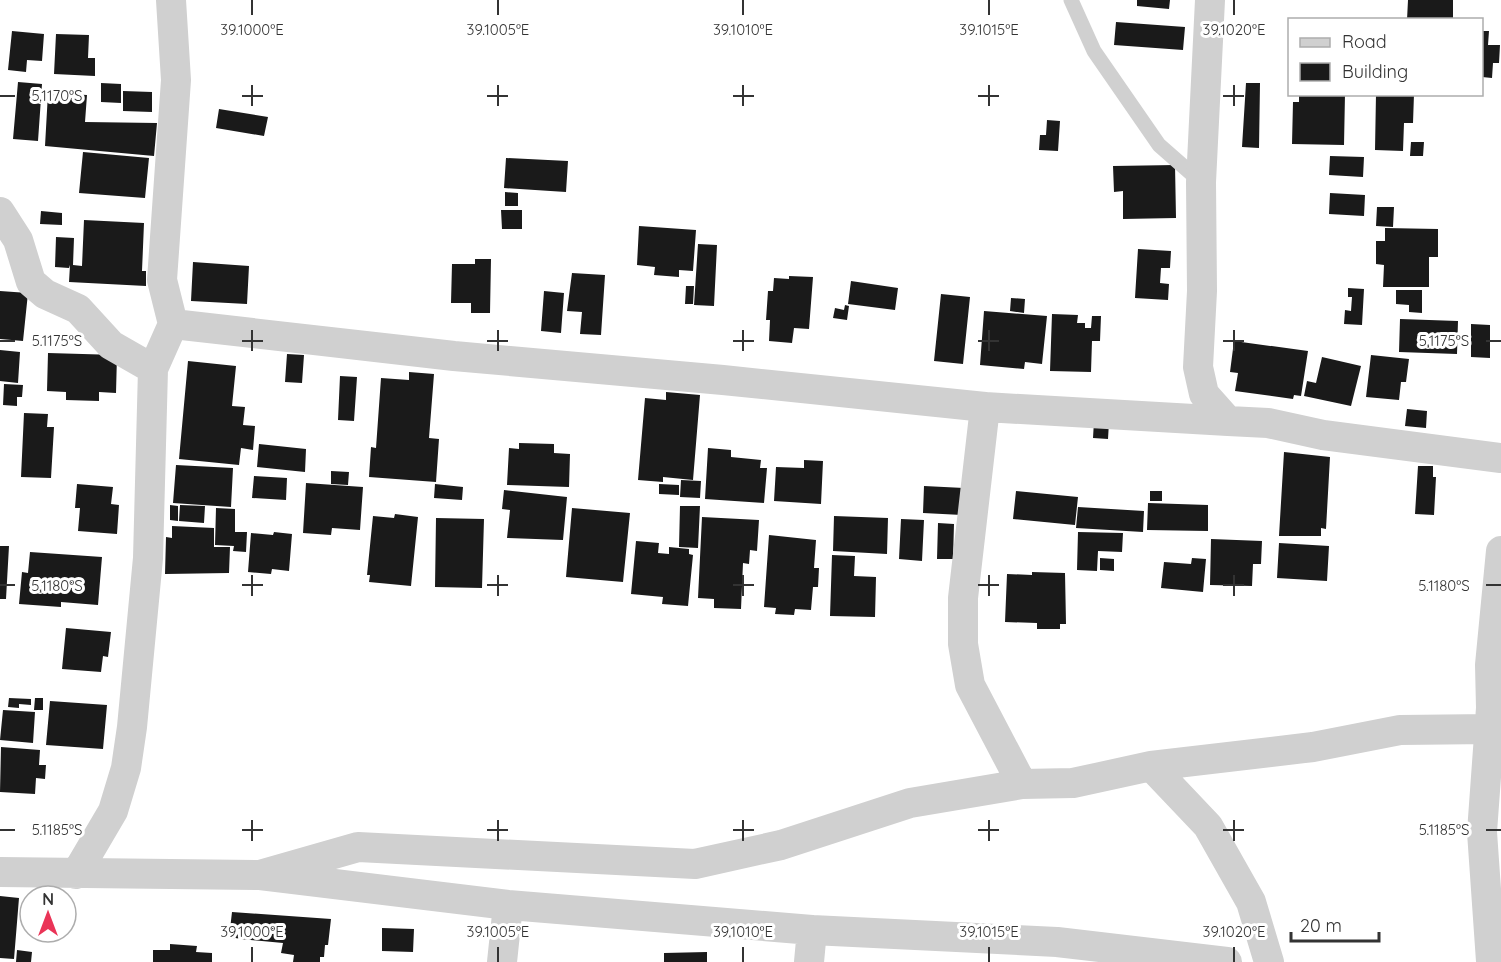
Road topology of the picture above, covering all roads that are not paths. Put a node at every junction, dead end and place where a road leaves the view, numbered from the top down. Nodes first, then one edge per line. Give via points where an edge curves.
1 (171, 0) edge
2 (1071, 0) edge
3 (1210, 0) edge
4 (1201, 182) junction
5 (0, 212) edge
6 (173, 324) junction
7 (153, 369) junction
8 (985, 407) junction
9 (1228, 421) junction
10 (1501, 458) edge
11 (1501, 551) edge
12 (1494, 716) edge
13 (1150, 766) junction
14 (1023, 784) junction
15 (0, 872) edge
16 (76, 874) junction
17 (260, 875) junction
18 (508, 905) junction
19 (812, 930) junction
20 (1501, 960) edge
21 (1491, 961) edge
22 (502, 962) edge
23 (809, 962) edge
24 (1227, 962) edge
25 (1269, 962) edge
26 (1486, 962) edge

1 - 6 street via 176,80 162,280
2 - 4 lane via 1094,51 1159,145
3 - 4 street
4 - 9 street via 1198,367 1204,394
5 - 7 street via 18,240 31,282 45,294 78,309 111,345
6 - 7 street
6 - 8 street via 454,356
7 - 16 street via 147,579 126,768 113,811
8 - 9 street
8 - 14 street via 963,598 963,644 970,685
9 - 10 street via 1268,423 1323,435
11 - 12 street via 1490,665
12 - 13 street via 1314,747
12 - 21 street via 1482,832
13 - 14 street via 1072,783
13 - 25 street via 1208,826 1251,902
14 - 17 street via 910,803 781,845 695,864 357,847
15 - 16 street
16 - 17 street
17 - 18 street
18 - 19 street
18 - 22 street
19 - 23 street
19 - 24 street via 1057,942
20 - 21 street
21 - 26 street

